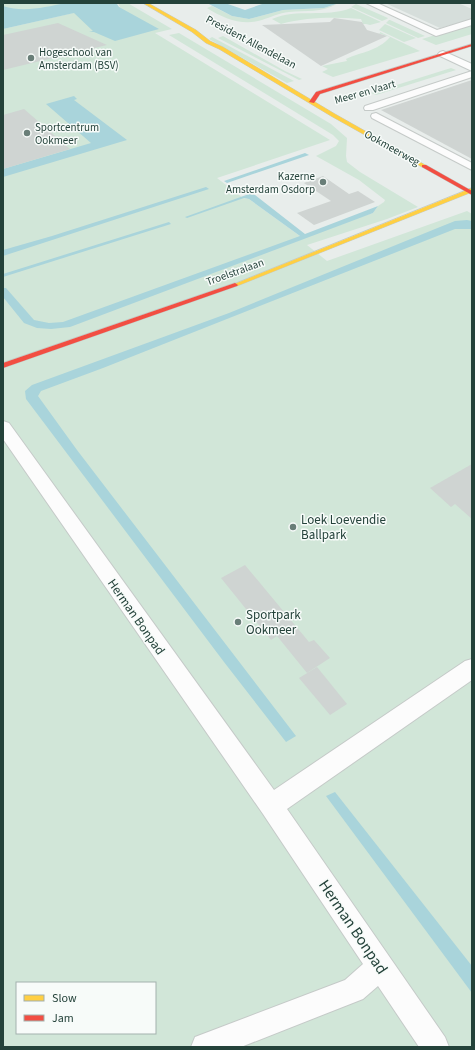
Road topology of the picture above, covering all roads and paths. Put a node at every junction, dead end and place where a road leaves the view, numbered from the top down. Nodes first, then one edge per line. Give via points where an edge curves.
1 (145, 3) edge
2 (157, 3) edge
3 (370, 3) edge
4 (472, 22) edge
5 (472, 45) edge
6 (442, 54) junction
7 (472, 60) edge
8 (461, 63) junction
9 (447, 68) dead end
10 (472, 68) edge
11 (276, 70) dead end
12 (472, 74) edge
13 (308, 88) dead end
14 (318, 93) junction
15 (312, 102) junction
16 (373, 112) joint
17 (362, 121) dead end
18 (472, 168) edge
19 (471, 189) edge
20 (3, 366) edge
21 (3, 427) edge
22 (472, 668) edge
23 (271, 806) junction
24 (380, 966) junction
25 (205, 1047) edge
26 (435, 1047) edge

1 - 15 main road, President Allendelaan
2 - 11 main road, President Allendelaan
3 - 4 street via 436,33
5 - 6 main road, Meer en Vaart
6 - 8 street
6 - 14 main road, Meer en Vaart
7 - 8 main road
8 - 9 main road
8 - 10 street
12 - 16 street, Meer en Vaart
13 - 14 main road
14 - 15 main road, Meer en Vaart
14 - 15 main road, Meer en Vaart via 331,102
15 - 19 main road, Ookmeerweg
16 - 18 street, Ookmeerweg
17 - 19 main road, Ookmeerweg via 442,167
19 - 20 main road, Troelstralaan via 257,277
21 - 23 street, Herman Bonpad
22 - 23 street
23 - 24 street, Herman Bonpad
24 - 25 street via 354,990
24 - 26 street, Herman Bonpad

